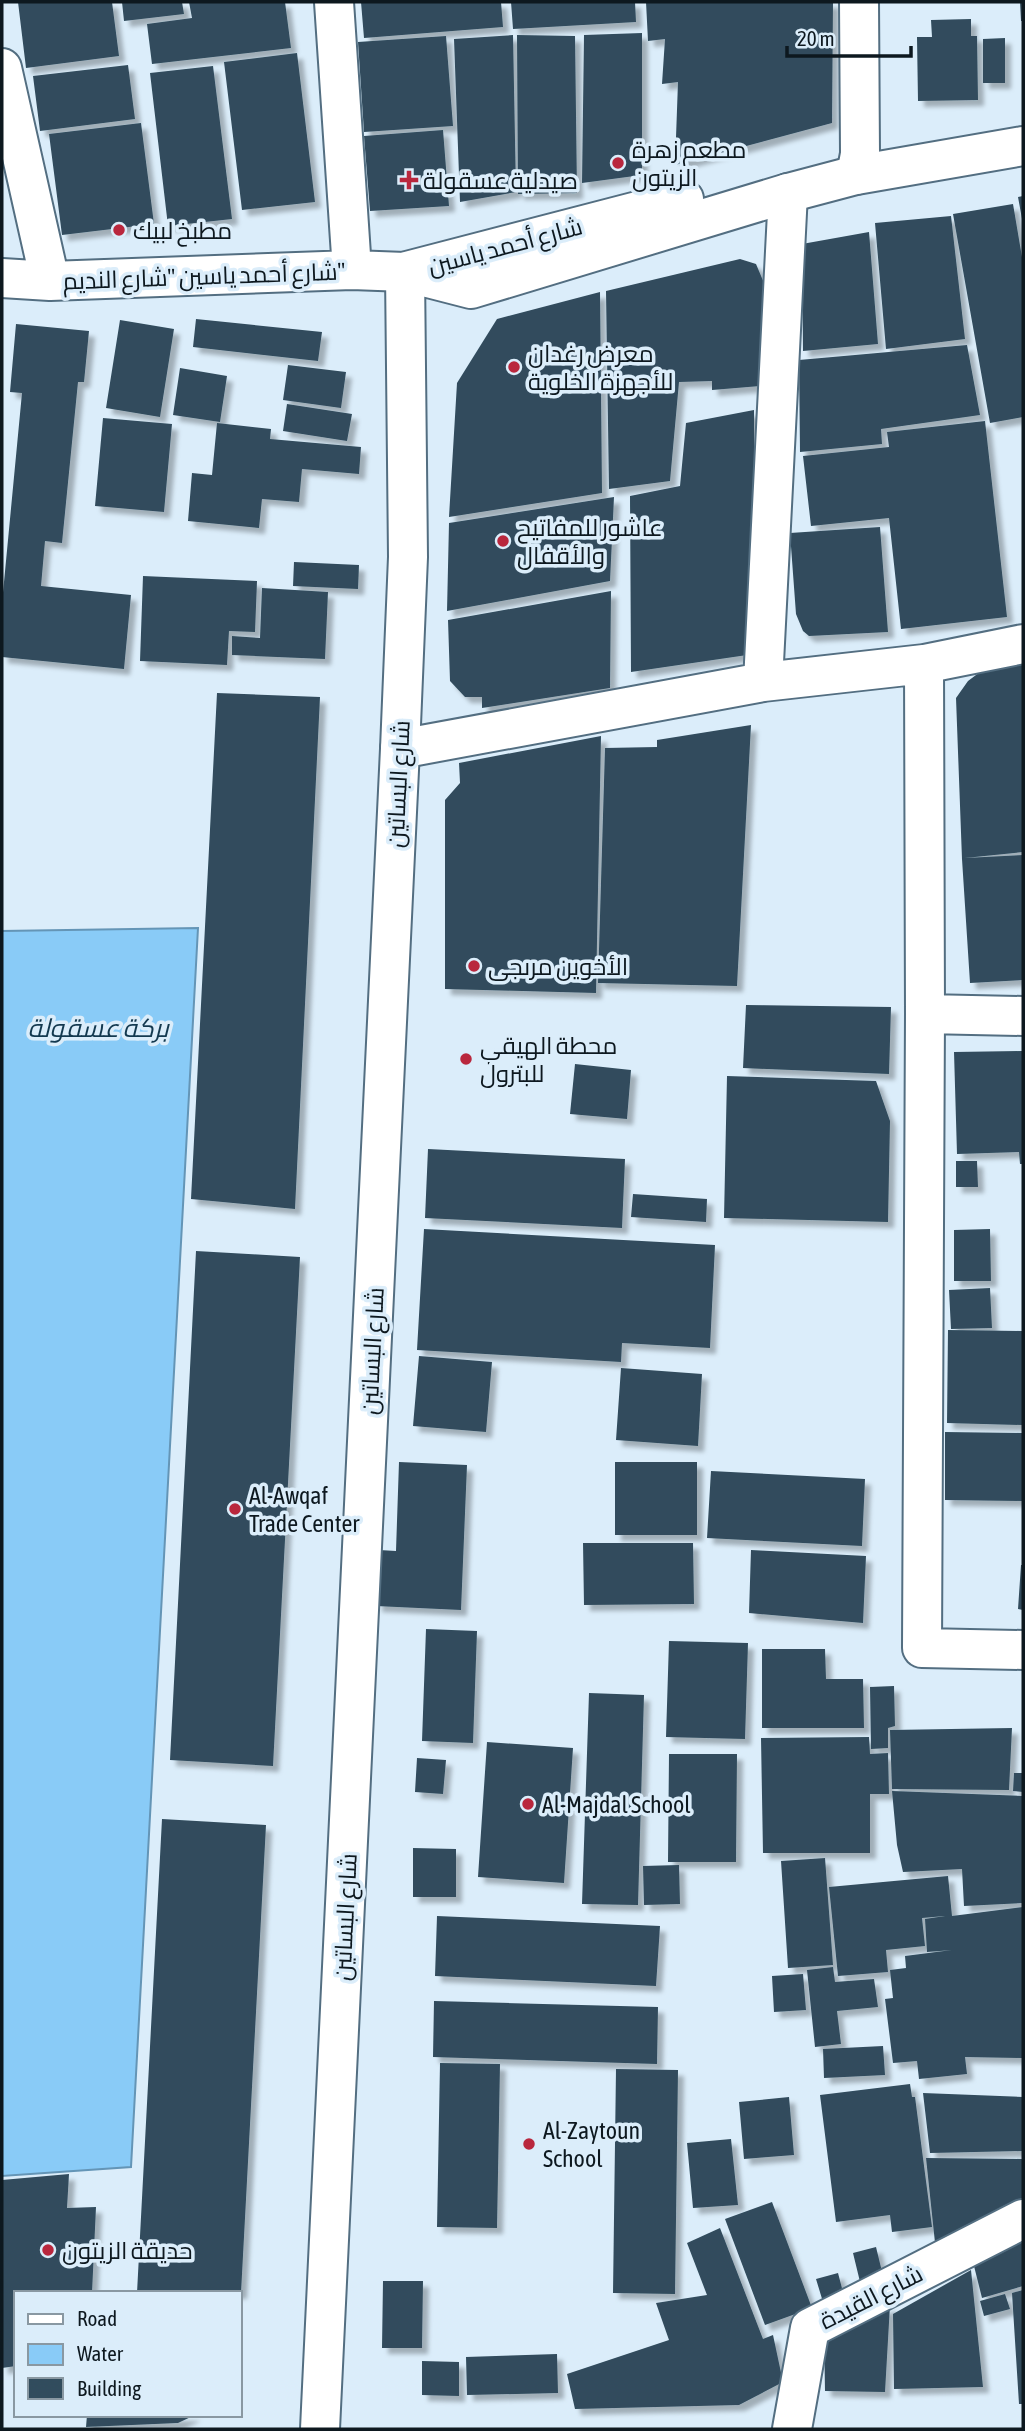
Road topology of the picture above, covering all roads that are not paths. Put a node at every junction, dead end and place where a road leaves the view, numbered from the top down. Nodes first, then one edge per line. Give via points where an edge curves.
1 (334, 2) edge
2 (859, 2) edge
3 (2, 68) edge
4 (1023, 125) edge
5 (1023, 146) edge
6 (858, 165) junction
7 (788, 193) junction
8 (352, 270) junction
9 (405, 272) junction
10 (2, 278) edge
11 (50, 281) junction
12 (1023, 644) edge
13 (924, 664) junction
14 (763, 682) junction
15 (400, 749) junction
16 (925, 1014) junction
17 (1023, 1016) edge
18 (1023, 1650) edge
19 (1023, 2219) edge
20 (320, 2429) edge
21 (792, 2429) edge

1 - 8 street
2 - 6 street
3 - 11 street
4 - 6 street, شارع أحمد ياسين
5 - 6 street, شارع أحمد ياسين
6 - 7 street, شارع أحمد ياسين
6 - 9 street, شارع أحمد ياسين
7 - 9 street, شارع أحمد ياسين via 471,289
7 - 14 street
8 - 9 street, شارع أحمد ياسين "شارع النديم"
8 - 11 street, شارع أحمد ياسين "شارع النديم"
9 - 15 street, شارع البساتين via 408,557
10 - 11 street, شارع أحمد ياسين "شارع النديم"
12 - 13 street
13 - 14 street
13 - 16 street
14 - 15 street
15 - 20 street, شارع البساتين
16 - 17 street
16 - 18 street via 922,1648
19 - 21 street, شارع القيدة via 810,2328

